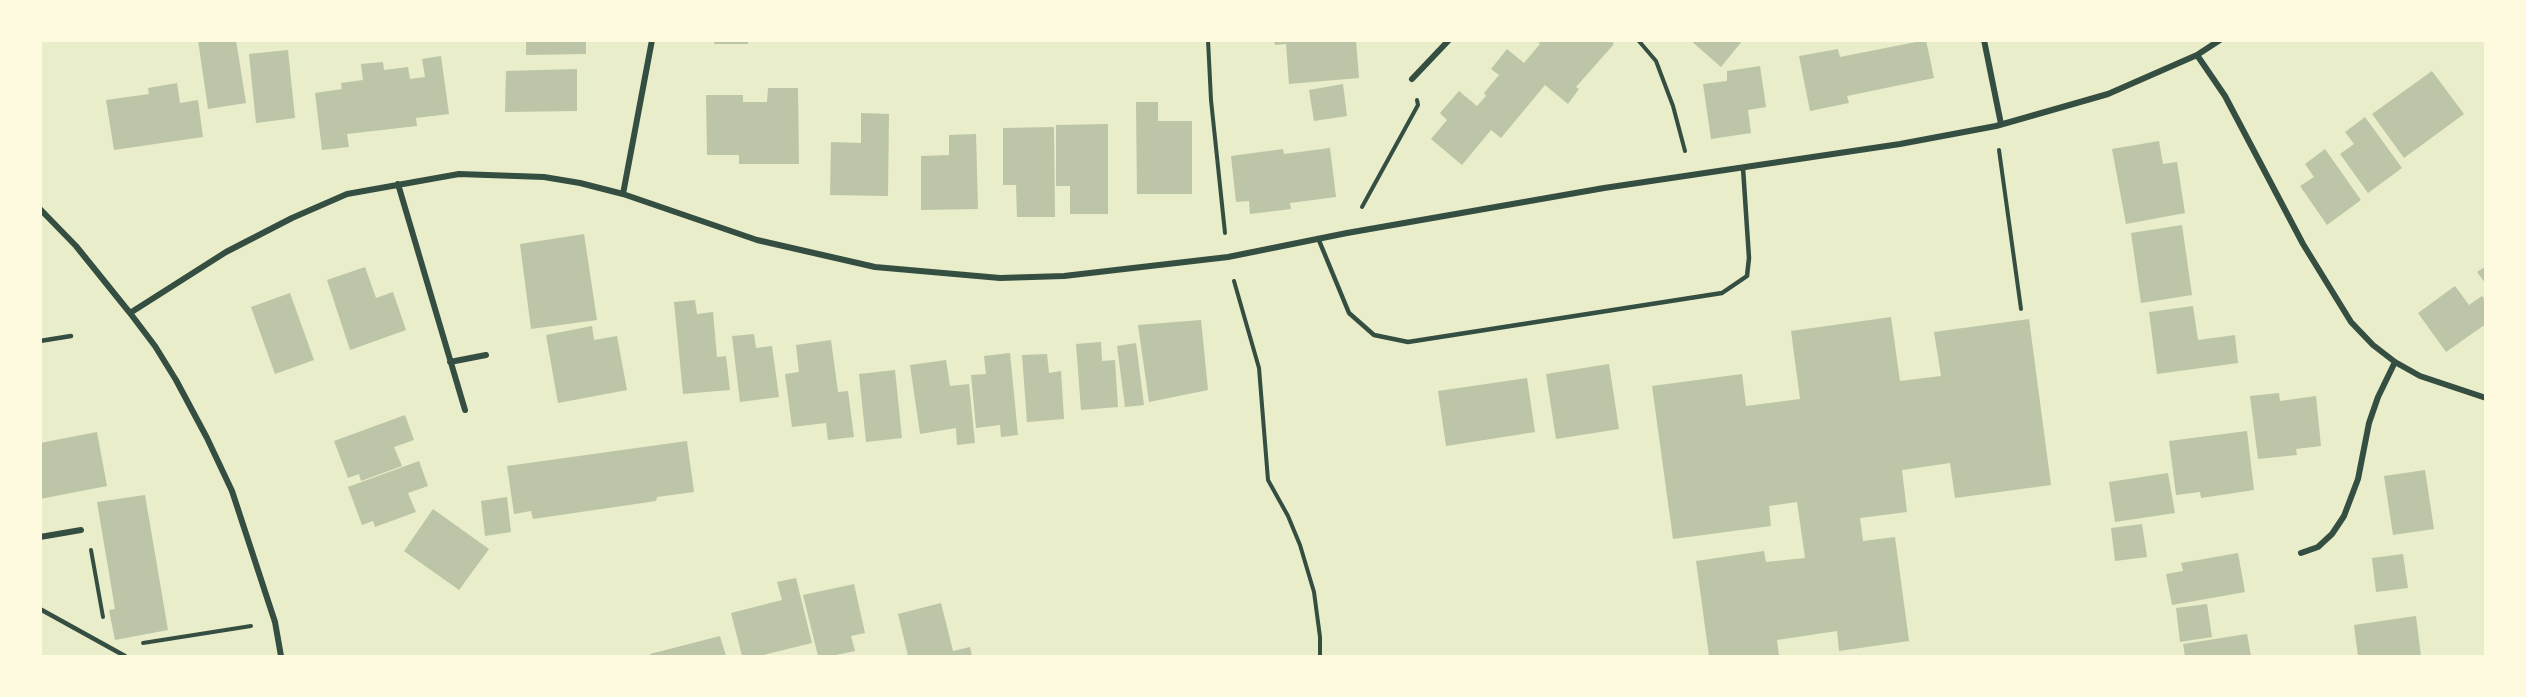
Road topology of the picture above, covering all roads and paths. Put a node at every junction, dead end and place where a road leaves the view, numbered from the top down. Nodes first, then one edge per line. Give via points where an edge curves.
1 (652, 40) edge
2 (1208, 40) edge
3 (1449, 40) edge
4 (1638, 40) edge
5 (1984, 40) edge
6 (2220, 40) edge
7 (2197, 55) junction
8 (1412, 79) joint
9 (1998, 125) junction
10 (1743, 168) junction
11 (1692, 176) junction
12 (398, 184) junction
13 (623, 194) junction
14 (40, 209) edge
15 (1347, 233) junction
16 (1318, 238) junction
17 (1228, 258) junction
18 (2021, 309) dead end
19 (130, 313) junction
20 (71, 336) dead end
21 (40, 341) edge
22 (486, 355) dead end
23 (450, 362) junction
24 (2395, 362) junction
25 (2486, 398) edge
26 (465, 410) dead end
27 (81, 530) joint
28 (40, 537) edge
29 (2301, 553) dead end
30 (40, 609) edge
31 (275, 622) junction
32 (109, 649) junction
33 (125, 657) edge
34 (280, 657) edge
35 (1320, 657) edge

1 - 13 street
2 - 17 path
3 - 8 street
4 - 11 path via 1656,61
5 - 9 street
6 - 7 street
7 - 9 street via 2108,94
7 - 24 street via 2225,96 2303,244 2351,322
8 - 15 path via 1418,105
9 - 10 street
9 - 18 path
10 - 11 street
10 - 16 lane via 1747,276 1722,293 1408,342 1374,335 1349,313
11 - 15 street
12 - 13 street via 459,174 533,176
12 - 19 street via 347,194 284,222 226,252
12 - 23 street
13 - 17 street via 757,240 875,267 1000,278 1064,276
14 - 19 street via 76,246
15 - 16 street
16 - 17 street
17 - 35 path via 1259,368 1268,480 1300,545 1314,592
19 - 31 street via 166,363 232,491
20 - 21 lane
22 - 23 street
23 - 26 street
24 - 25 street via 2420,376
24 - 29 street via 2369,423 2358,479 2344,516 2318,547
27 - 28 street
27 - 32 path via 87,528
30 - 32 lane
31 - 32 path
31 - 34 street
32 - 33 lane

